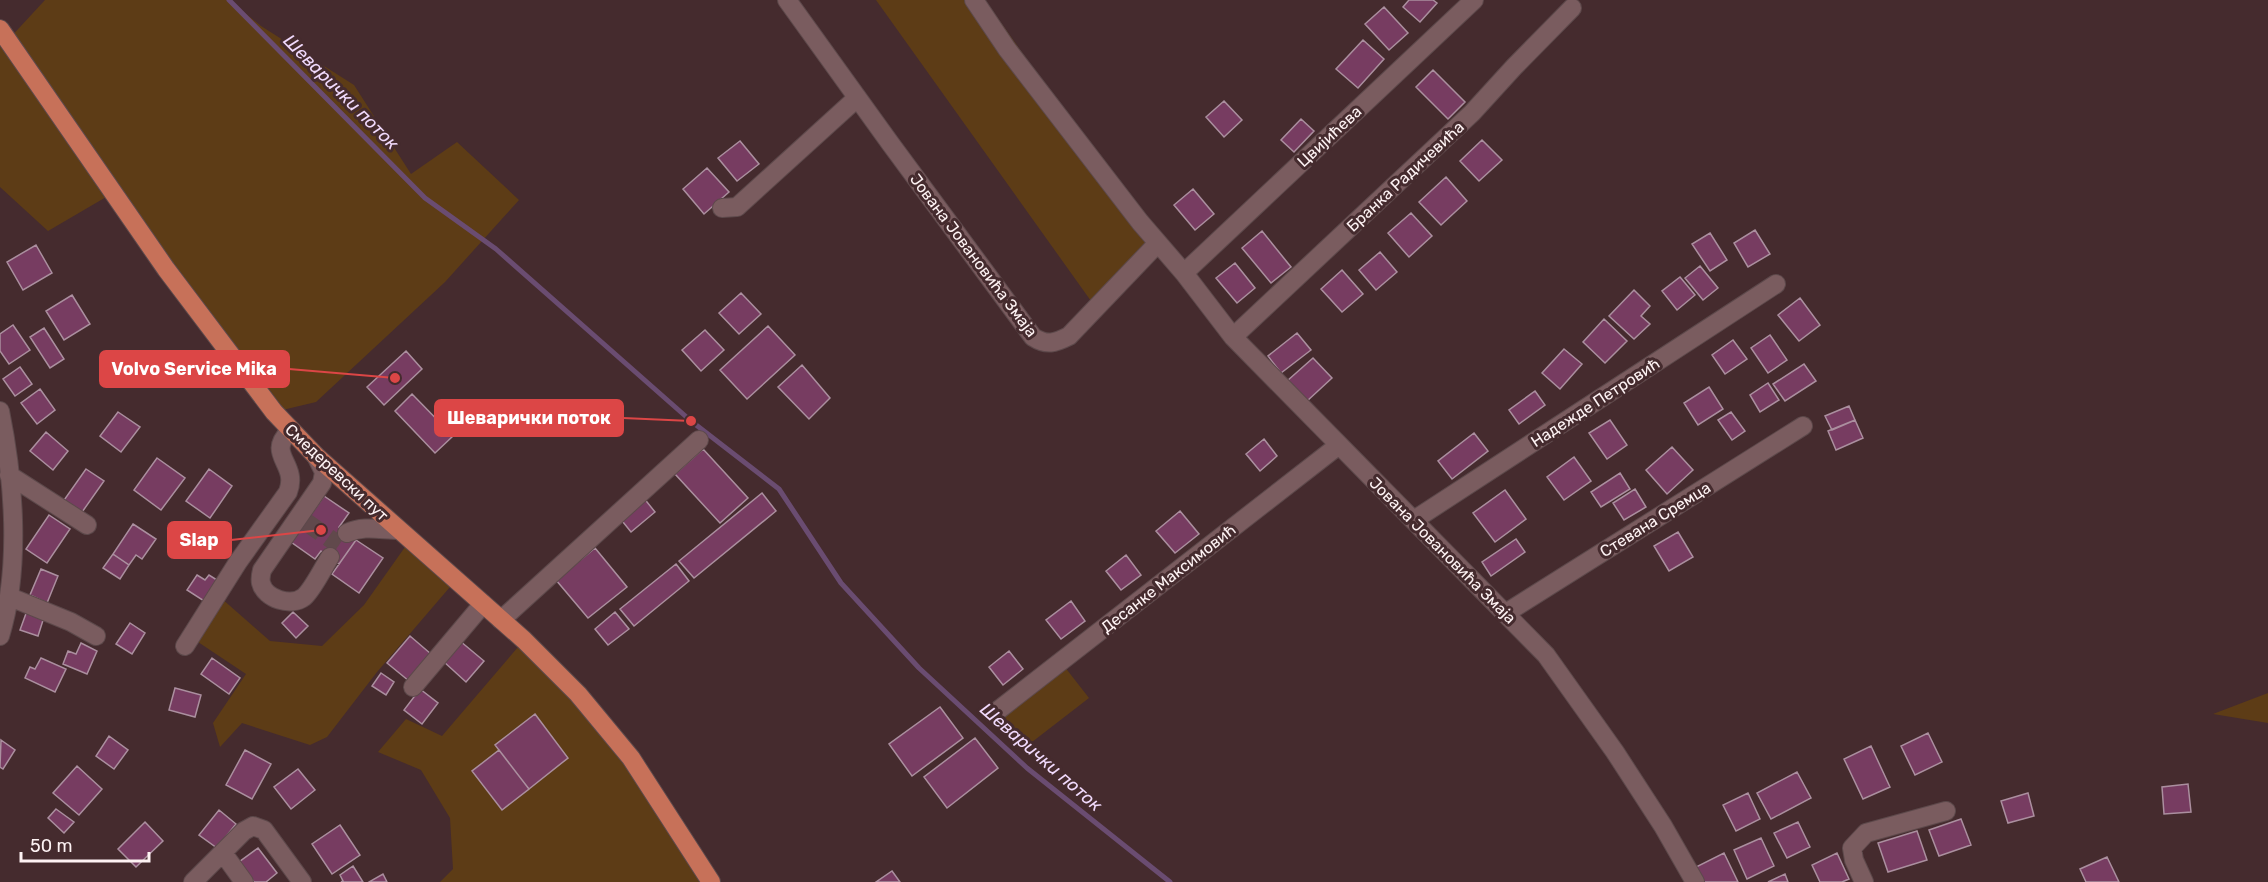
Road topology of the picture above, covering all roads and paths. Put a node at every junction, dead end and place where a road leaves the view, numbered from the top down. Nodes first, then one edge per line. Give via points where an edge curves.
1 (787, 0) edge
2 (974, 0) edge
3 (1474, 0) edge
4 (1572, 8) dead end
5 (0, 28) edge
6 (858, 99) junction
7 (722, 208) dead end
8 (1157, 244) junction
9 (1184, 273) junction
10 (1776, 284) dead end
11 (1233, 338) junction
12 (0, 411) edge
13 (1803, 426) dead end
14 (291, 431) junction
15 (2, 432) edge
16 (699, 440) dead end
17 (1339, 445) junction
18 (316, 456) junction
19 (9, 475) junction
20 (1414, 520) junction
21 (87, 525) dead end
22 (399, 530) junction
23 (347, 533) tunnel mouth
24 (330, 557) dead end
25 (10, 597) junction
26 (483, 604) junction
27 (1506, 612) junction
28 (501, 620) junction
29 (0, 636) edge
30 (96, 636) dead end
31 (185, 646) dead end
32 (413, 687) dead end
33 (996, 712) dead end
34 (1946, 811) dead end
35 (223, 853) junction
36 (193, 882) edge
37 (244, 882) edge
38 (302, 882) edge
39 (711, 882) edge
40 (1695, 882) edge
41 (1864, 882) edge

1 - 6 street, Јована Јовановића Змаја
2 - 8 street, Јована Јовановића Змаја via 1007,49
3 - 9 street, Цвијићева
4 - 11 street, Бранка Радичевића via 1472,113
5 - 14 main road, Смедеревски пут via 166,269
6 - 7 street via 737,207
6 - 8 street, Јована Јовановића Змаја via 1033,337 1040,341 1052,344 1069,336
8 - 9 street, Јована Јовановића Змаја
9 - 11 street, Јована Јовановића Змаја
10 - 20 street, Надежде Петровић
11 - 17 street, Јована Јовановића Змаја
12 - 15 street
13 - 27 street, Стевана Сремца
14 - 18 main road, Смедеревски пут
14 - 31 street via 280,445 280,455 291,473 288,492
15 - 19 street
16 - 28 street
17 - 20 street, Јована Јовановића Змаја
17 - 33 street, Десанке Максимовић
18 - 22 main road, Смедеревски пут
18 - 24 street via 324,472 322,483 302,519 262,570 260,581 264,591 291,602 304,597
19 - 21 street
19 - 25 street via 14,552
20 - 27 street, Јована Јовановића Змаја
22 - 23 street via 367,528
22 - 26 main road, Смедеревски пут
25 - 29 street
25 - 30 street
26 - 28 main road, Смедеревски пут
26 - 32 street
27 - 40 street, Јована Јовановића Змаја via 1546,655 1584,707
28 - 39 main road, Смедеревски пут via 601,720 631,758
34 - 41 street via 1858,839 1852,848
35 - 36 street
35 - 37 street
35 - 38 street via 248,828 259,827

